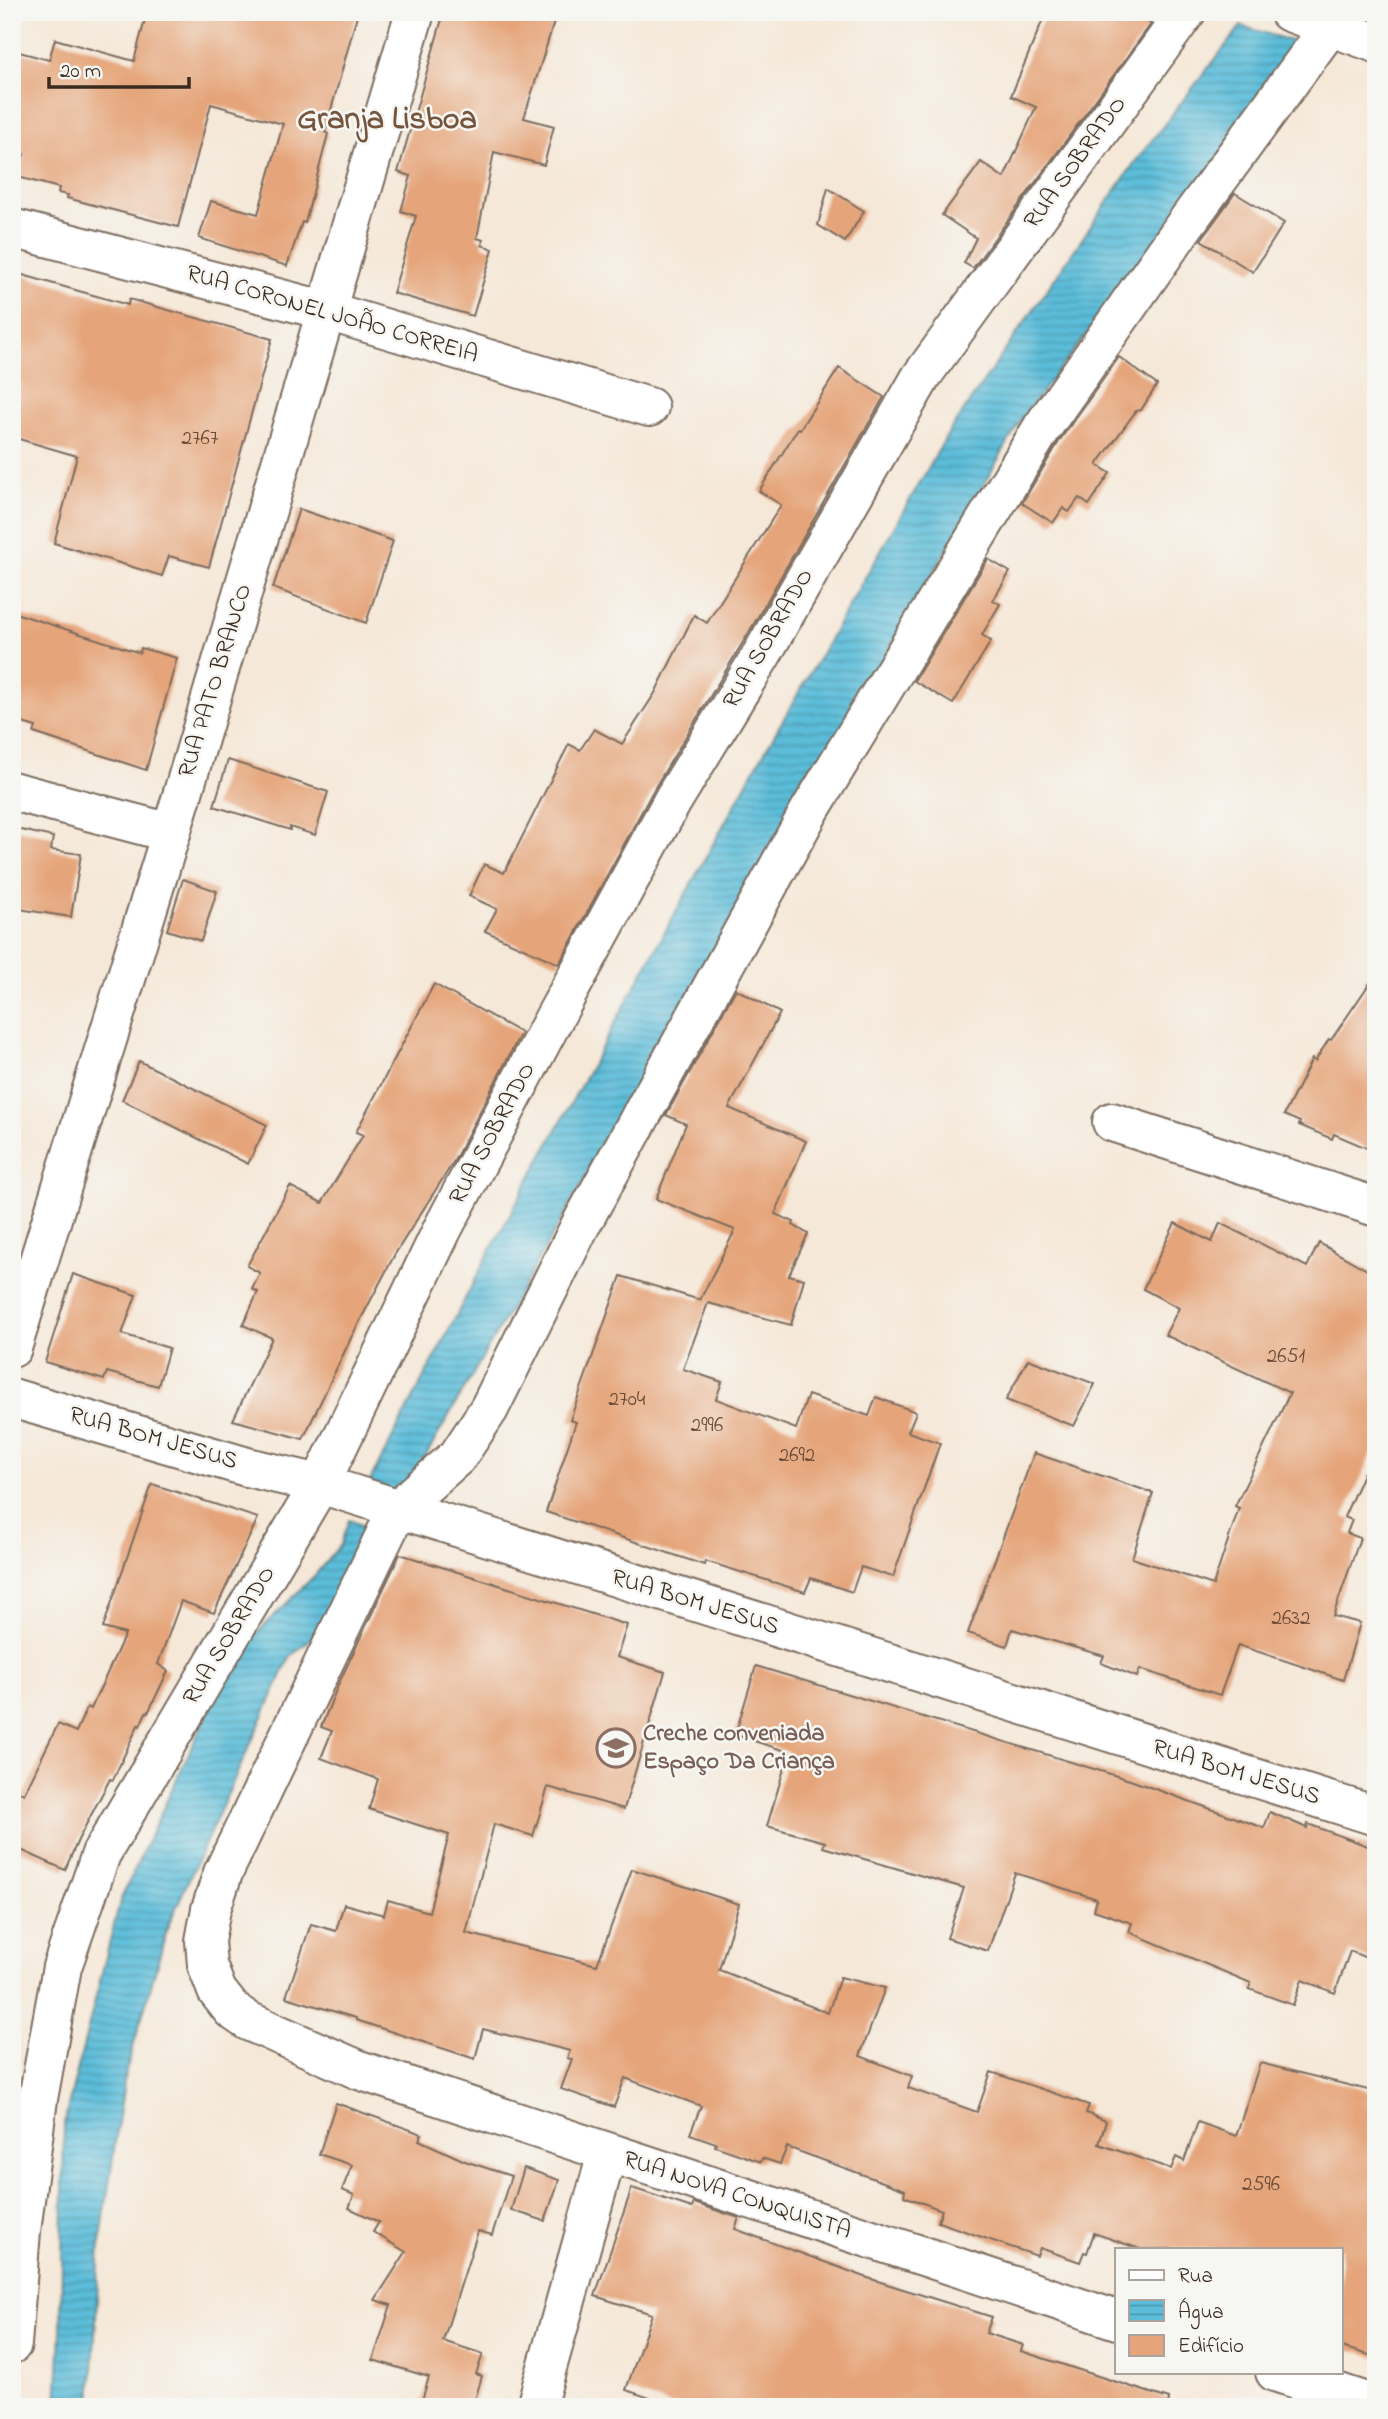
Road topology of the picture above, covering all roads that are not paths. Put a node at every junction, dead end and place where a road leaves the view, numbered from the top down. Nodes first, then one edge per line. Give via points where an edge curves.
1 (415, 12) edge
2 (1186, 12) edge
3 (1289, 12) edge
4 (1329, 28) junction
5 (1376, 43) edge
6 (12, 228) edge
7 (327, 311) junction
8 (649, 407) dead end
9 (12, 791) edge
10 (171, 833) junction
11 (1111, 1122) dead end
12 (1376, 1207) edge
13 (12, 1348) edge
14 (12, 1398) edge
15 (320, 1484) junction
16 (397, 1510) junction
17 (1376, 1816) edge
18 (607, 2154) junction
19 (1115, 2319) edge
20 (12, 2344) edge
21 (1281, 2374) edge
22 (1376, 2405) edge
23 (536, 2407) edge

1 - 7 street, RUA PATO BRANCO
2 - 15 street, RUA SOBRADO via 921,377 673,800 552,1022 443,1228
3 - 4 street
4 - 5 street
4 - 16 street via 1042,428 810,810 579,1228 489,1409 458,1456
6 - 7 street, RUA CORONEL JOÃO CORREIA
7 - 8 street, RUA CORONEL JOÃO CORREIA
7 - 10 street, RUA PATO BRANCO
9 - 10 street
10 - 13 street, RUA PATO BRANCO
11 - 12 street
14 - 15 street, RUA BOM JESUS
15 - 16 street, RUA BOM JESUS
15 - 20 street, RUA SOBRADO via 101,1854 62,1967 21,2231
16 - 17 street, RUA BOM JESUS
16 - 18 street, RUA NOVA CONQUISTA via 223,1873 205,1941 207,1965 217,1991 232,2010 263,2029 359,2070
18 - 19 street, RUA NOVA CONQUISTA
18 - 23 street
21 - 22 street

